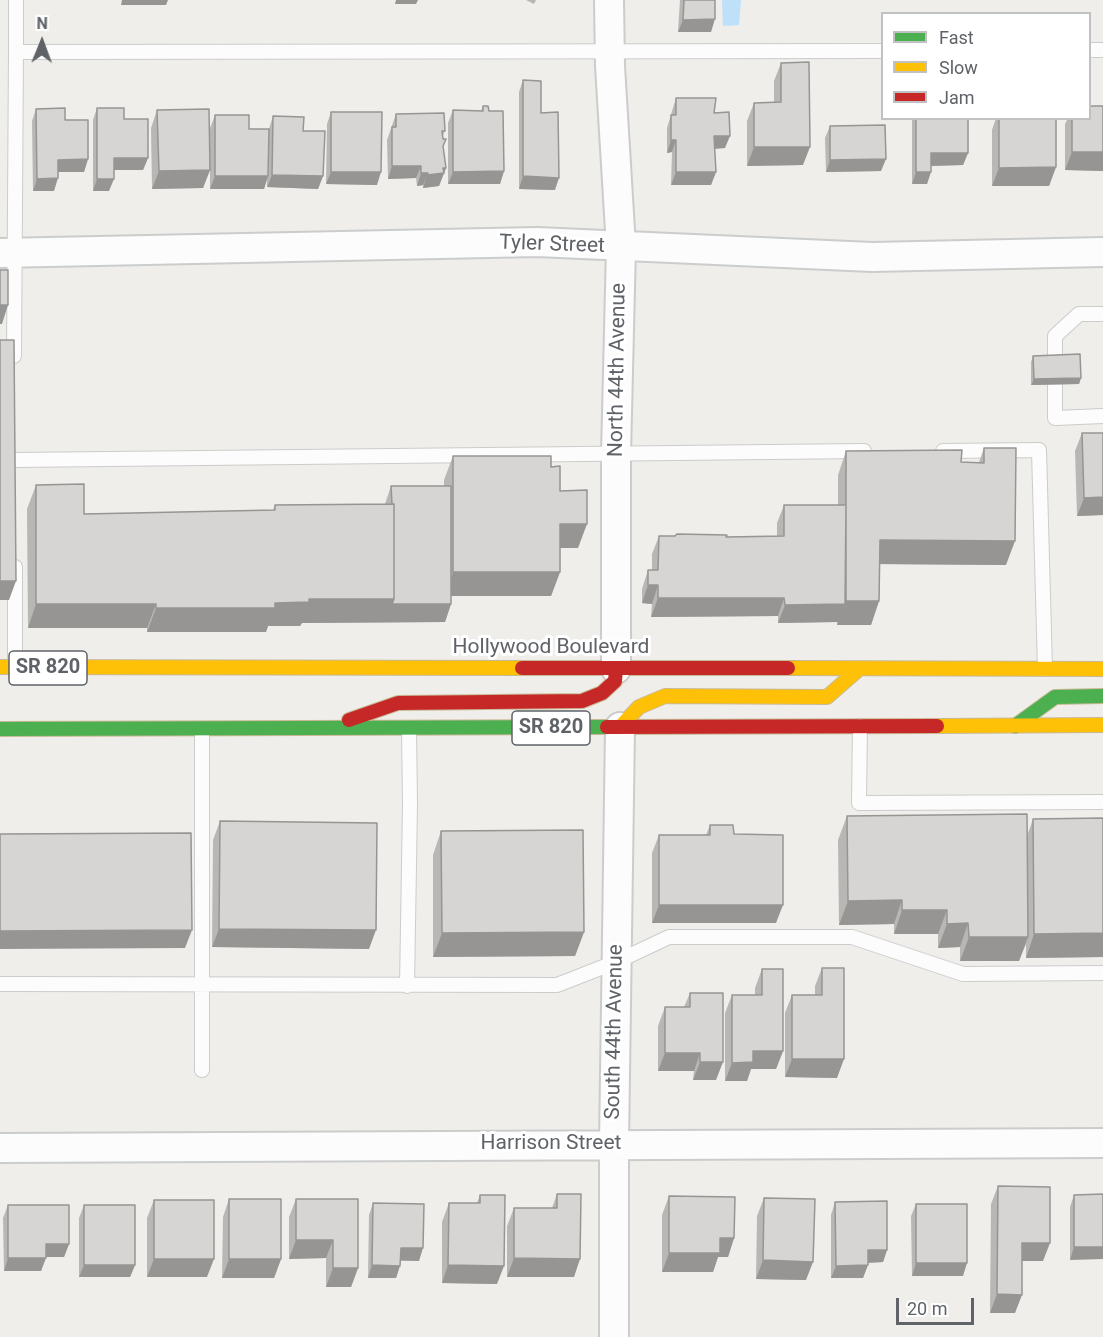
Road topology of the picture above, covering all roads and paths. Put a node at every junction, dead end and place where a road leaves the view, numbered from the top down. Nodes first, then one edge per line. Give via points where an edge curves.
1 (16, 0) edge
2 (609, 0) edge
3 (881, 51) edge
4 (16, 52) junction
5 (610, 52) junction
6 (621, 247) junction
7 (1103, 252) edge
8 (7, 253) edge
9 (1103, 314) edge
10 (14, 368) edge
11 (1103, 417) edge
12 (884, 451) edge
13 (931, 451) edge
14 (616, 454) junction
15 (14, 460) edge
16 (15, 552) edge
17 (0, 667) edge
18 (15, 667) junction
19 (616, 669) junction
20 (859, 669) junction
21 (1045, 669) junction
22 (1103, 669) edge
23 (1103, 696) edge
24 (1103, 725) edge
25 (860, 726) junction
26 (1015, 726) junction
27 (620, 727) junction
28 (409, 728) junction
29 (0, 729) edge
30 (202, 729) junction
31 (324, 729) junction
32 (1103, 802) edge
33 (616, 962) junction
34 (1103, 973) edge
35 (0, 984) edge
36 (202, 984) junction
37 (407, 986) junction
38 (202, 1070) dead end
39 (1103, 1143) edge
40 (614, 1144) junction
41 (0, 1148) edge
42 (614, 1337) edge

1 - 4 lane
2 - 5 street, North 44th Avenue
3 - 5 lane
4 - 5 lane
4 - 8 lane
5 - 6 street, North 44th Avenue
6 - 7 street, Tyler Street via 873,257
6 - 8 street, Tyler Street via 537,242
6 - 14 street, North 44th Avenue
8 - 10 lane
9 - 11 lane via 1078,314 1055,336 1055,418
12 - 14 lane
13 - 21 lane via 1039,450
14 - 15 lane
14 - 19 street, North 44th Avenue
16 - 18 lane
17 - 18 highway, Hollywood Boulevard / SR 820
18 - 19 highway, Hollywood Boulevard / SR 820
19 - 20 highway, Hollywood Boulevard / SR 820
19 - 31 highway via 615,681 602,693 582,701 398,703
20 - 21 highway, Hollywood Boulevard / SR 820
20 - 27 highway via 827,697 665,696 645,702 627,715
21 - 22 highway, Hollywood Boulevard / SR 820
23 - 26 highway via 1055,697
24 - 26 highway, SR 820
25 - 26 highway, SR 820
25 - 27 highway, SR 820
25 - 32 lane via 860,803
27 - 28 highway, SR 820
27 - 33 street, South 44th Avenue
28 - 31 highway, SR 820
28 - 37 lane
29 - 30 highway, SR 820
30 - 31 highway, SR 820
30 - 36 lane
33 - 34 lane via 669,937 852,937 963,974
33 - 37 lane via 557,985
33 - 40 street, South 44th Avenue
35 - 36 lane
36 - 37 lane
36 - 38 lane
39 - 40 street, Harrison Street
40 - 41 street, Harrison Street
40 - 42 street, South 44th Avenue

